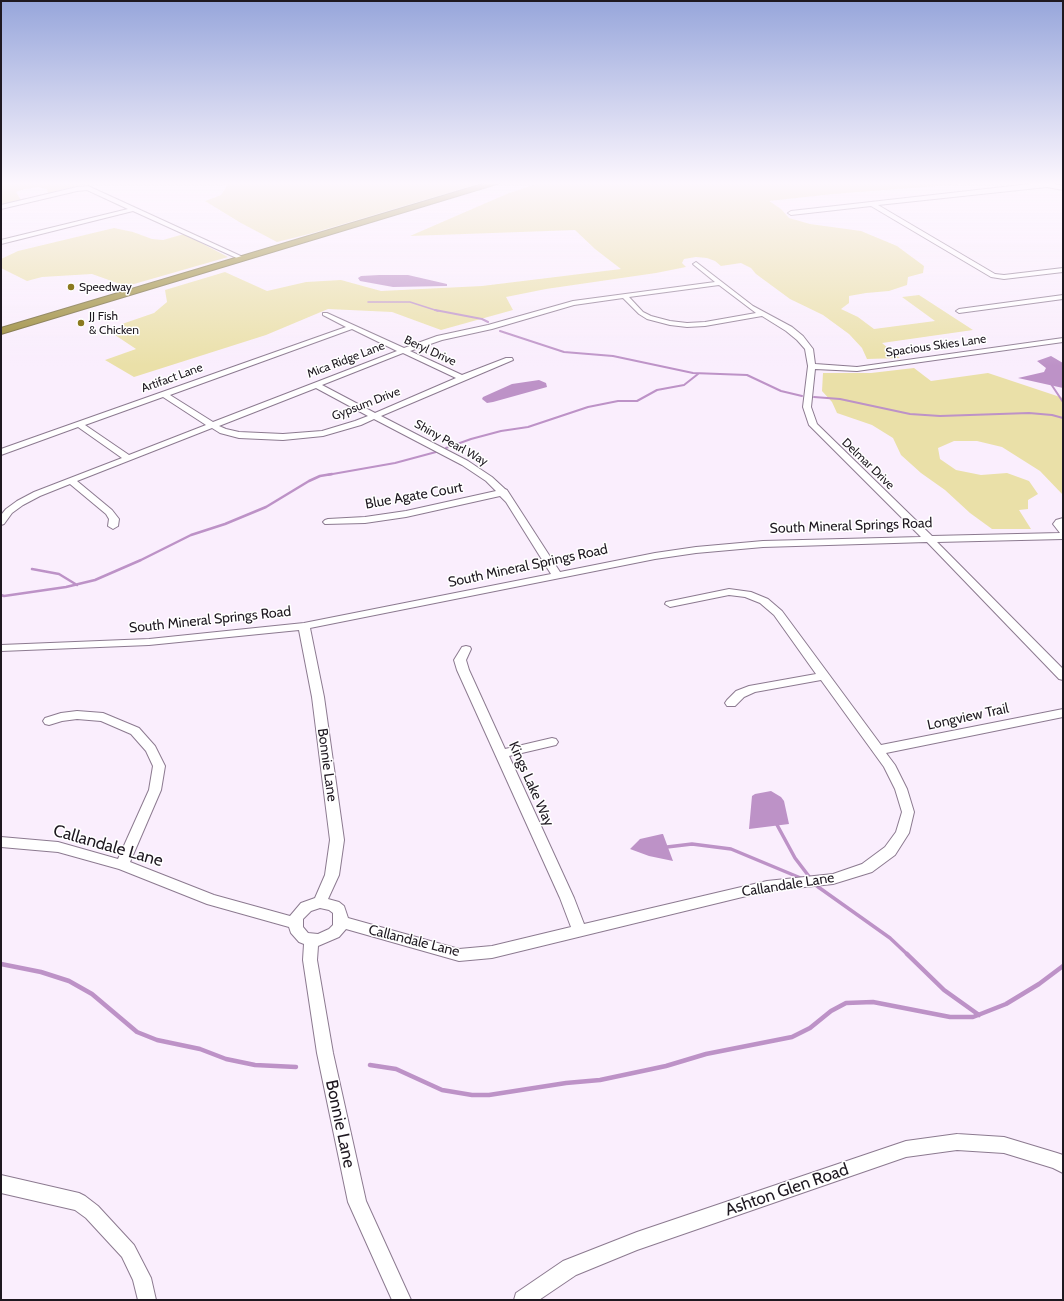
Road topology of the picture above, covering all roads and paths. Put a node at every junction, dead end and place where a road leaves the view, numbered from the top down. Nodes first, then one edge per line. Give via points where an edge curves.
1 (209, 244) edge
2 (294, 244) edge
3 (938, 244) edge
4 (243, 259) junction
5 (696, 264) dead end
6 (1063, 270) edge
7 (1054, 271) junction
8 (1063, 276) edge
9 (722, 283) junction
10 (624, 296) junction
11 (1063, 297) edge
12 (959, 311) dead end
13 (324, 314) dead end
14 (763, 314) junction
15 (352, 326) junction
16 (1, 331) edge
17 (1063, 340) edge
18 (403, 351) junction
19 (509, 360) dead end
20 (812, 366) junction
21 (462, 378) junction
22 (316, 385) junction
23 (163, 394) junction
24 (376, 416) junction
25 (79, 424) junction
26 (212, 425) junction
27 (1, 452) edge
28 (128, 458) junction
29 (70, 480) junction
30 (504, 492) junction
31 (1, 522) edge
32 (328, 522) dead end
33 (1063, 522) edge
34 (113, 526) dead end
35 (1063, 531) edge
36 (1063, 536) edge
37 (928, 538) junction
38 (557, 576) junction
39 (670, 604) dead end
40 (304, 626) junction
41 (1, 648) edge
42 (466, 649) dead end
43 (824, 676) junction
44 (1063, 676) edge
45 (731, 703) dead end
46 (1063, 713) edge
47 (49, 721) dead end
48 (552, 742) dead end
49 (878, 750) junction
50 (501, 754) junction
51 (1, 842) edge
52 (122, 866) junction
53 (320, 902) junction
54 (341, 922) junction
55 (295, 923) junction
56 (580, 932) junction
57 (312, 940) junction
58 (1063, 1165) edge
59 (1, 1184) edge
60 (147, 1300) edge
61 (402, 1300) edge
62 (524, 1300) edge

1 - 4 street
2 - 4 highway
3 - 7 street via 993,276
4 - 16 highway
5 - 9 street, Delmar Drive
6 - 7 street
7 - 8 street
9 - 10 street, Mica Ridge Lane
9 - 14 street, Delmar Drive
10 - 14 street via 640,313 670,324 705,324
10 - 18 street, Mica Ridge Lane via 573,303 440,338
11 - 12 street
13 - 15 street, Beryl Drive
14 - 20 street, Delmar Drive via 800,338 809,349
15 - 18 street, Beryl Drive
15 - 23 street, Artifact Lane
17 - 20 street, Spacious Skies Lane via 857,369
18 - 21 street, Beryl Drive
18 - 22 street, Mica Ridge Lane
19 - 21 street, Gypsum Drive
20 - 37 street, Delmar Drive via 807,407 813,425
21 - 24 street, Gypsum Drive
22 - 24 street, Shiny Pearl Way
22 - 26 street, Mica Ridge Lane
23 - 25 street, Artifact Lane
23 - 26 street, Gypsum Drive
24 - 26 street, Gypsum Drive via 323,432 282,437 239,435
24 - 30 street, Shiny Pearl Way via 465,463 489,478
25 - 27 street, Artifact Lane
25 - 28 street
26 - 28 street, Mica Ridge Lane
28 - 29 street, Mica Ridge Lane
29 - 31 street, Mica Ridge Lane via 20,503 9,511
29 - 34 street via 109,512 114,520
30 - 32 street, Blue Agate Court via 406,514
30 - 38 street, Shiny Pearl Way
33 - 35 street via 1058,524
36 - 37 street, South Mineral Springs Road
37 - 38 street, South Mineral Springs Road via 763,544 696,550
37 - 44 street, Delmar Drive
38 - 40 street, South Mineral Springs Road
39 - 43 street, Callandale Lane via 728,592 747,594 764,601 778,613
40 - 41 street, South Mineral Springs Road via 142,643
40 - 53 street, Bonnie Lane via 318,697 337,840 332,875
42 - 50 street, Kings Lake Way via 460,660 463,670
43 - 45 street via 754,689 740,694
43 - 49 street, Callandale Lane
46 - 49 street, Longview Trail
47 - 52 street via 77,715 103,717 135,731 151,749 159,766 155,790
48 - 50 street
49 - 56 street, Callandale Lane via 889,765 908,812 902,834 890,851 867,868 833,879 767,886
50 - 56 street, Kings Lake Way
51 - 52 street, Callandale Lane via 58,847
52 - 55 street, Callandale Lane via 212,900
53 - 54 street via 334,906 341,915
53 - 55 street via 300,911
54 - 56 street, Callandale Lane via 459,955 492,952
54 - 57 street via 327,938
55 - 57 street via 299,934
57 - 61 street, Bonnie Lane via 310,960 325,1053 356,1202
58 - 62 street, Ashton Glen Road via 1004,1145 957,1142 906,1149 637,1242 570,1268
59 - 60 street via 79,1202 92,1212 128,1251 142,1278

